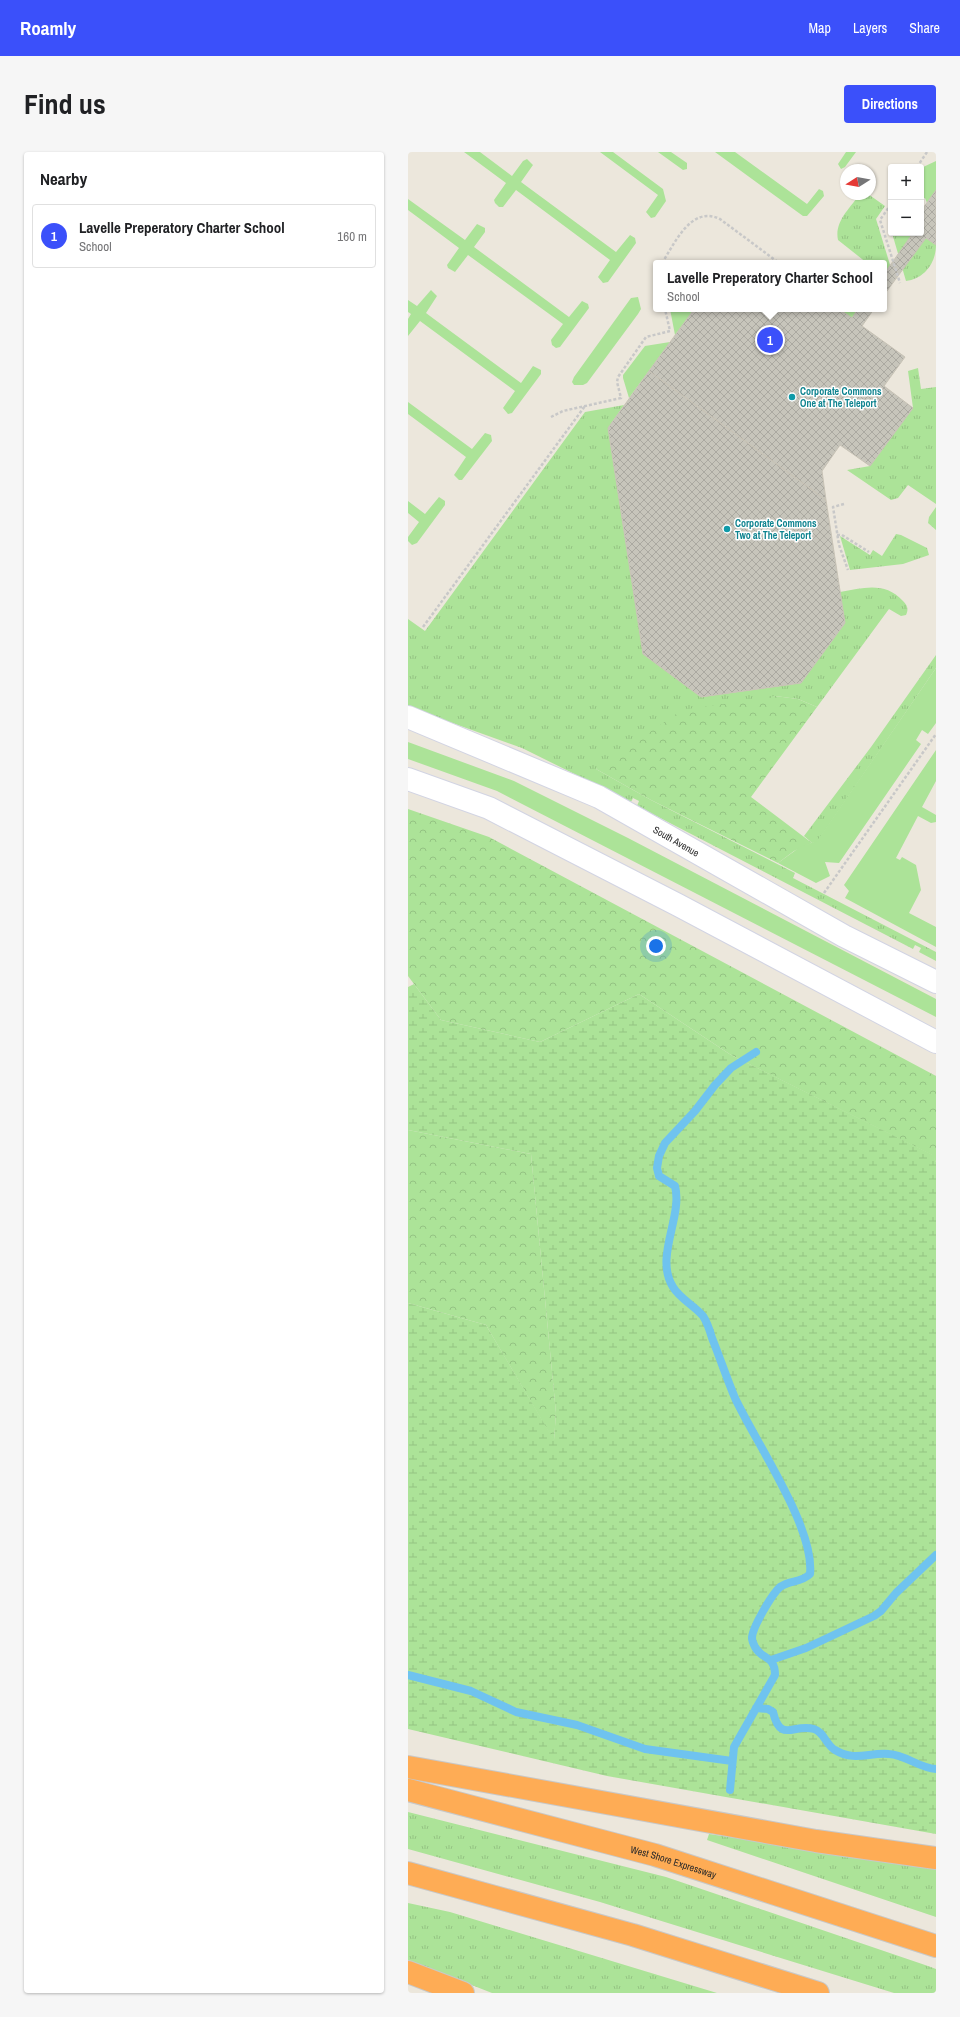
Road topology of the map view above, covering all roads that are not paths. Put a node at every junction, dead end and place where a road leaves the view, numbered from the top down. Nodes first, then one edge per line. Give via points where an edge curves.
1 (408, 717) edge
2 (408, 779) edge
3 (936, 982) edge
4 (936, 1042) edge
5 (408, 1767) edge
6 (408, 1790) edge
7 (936, 1858) edge
8 (408, 1873) edge
9 (936, 1946) edge
10 (408, 1972) edge
11 (463, 1993) edge
12 (818, 1993) edge

1 - 3 street, South Avenue via 598,797 844,936
2 - 4 street via 489,808
5 - 7 highway via 816,1841
6 - 9 highway, West Shore Expressway via 656,1854
8 - 12 highway via 633,1935
10 - 11 highway

